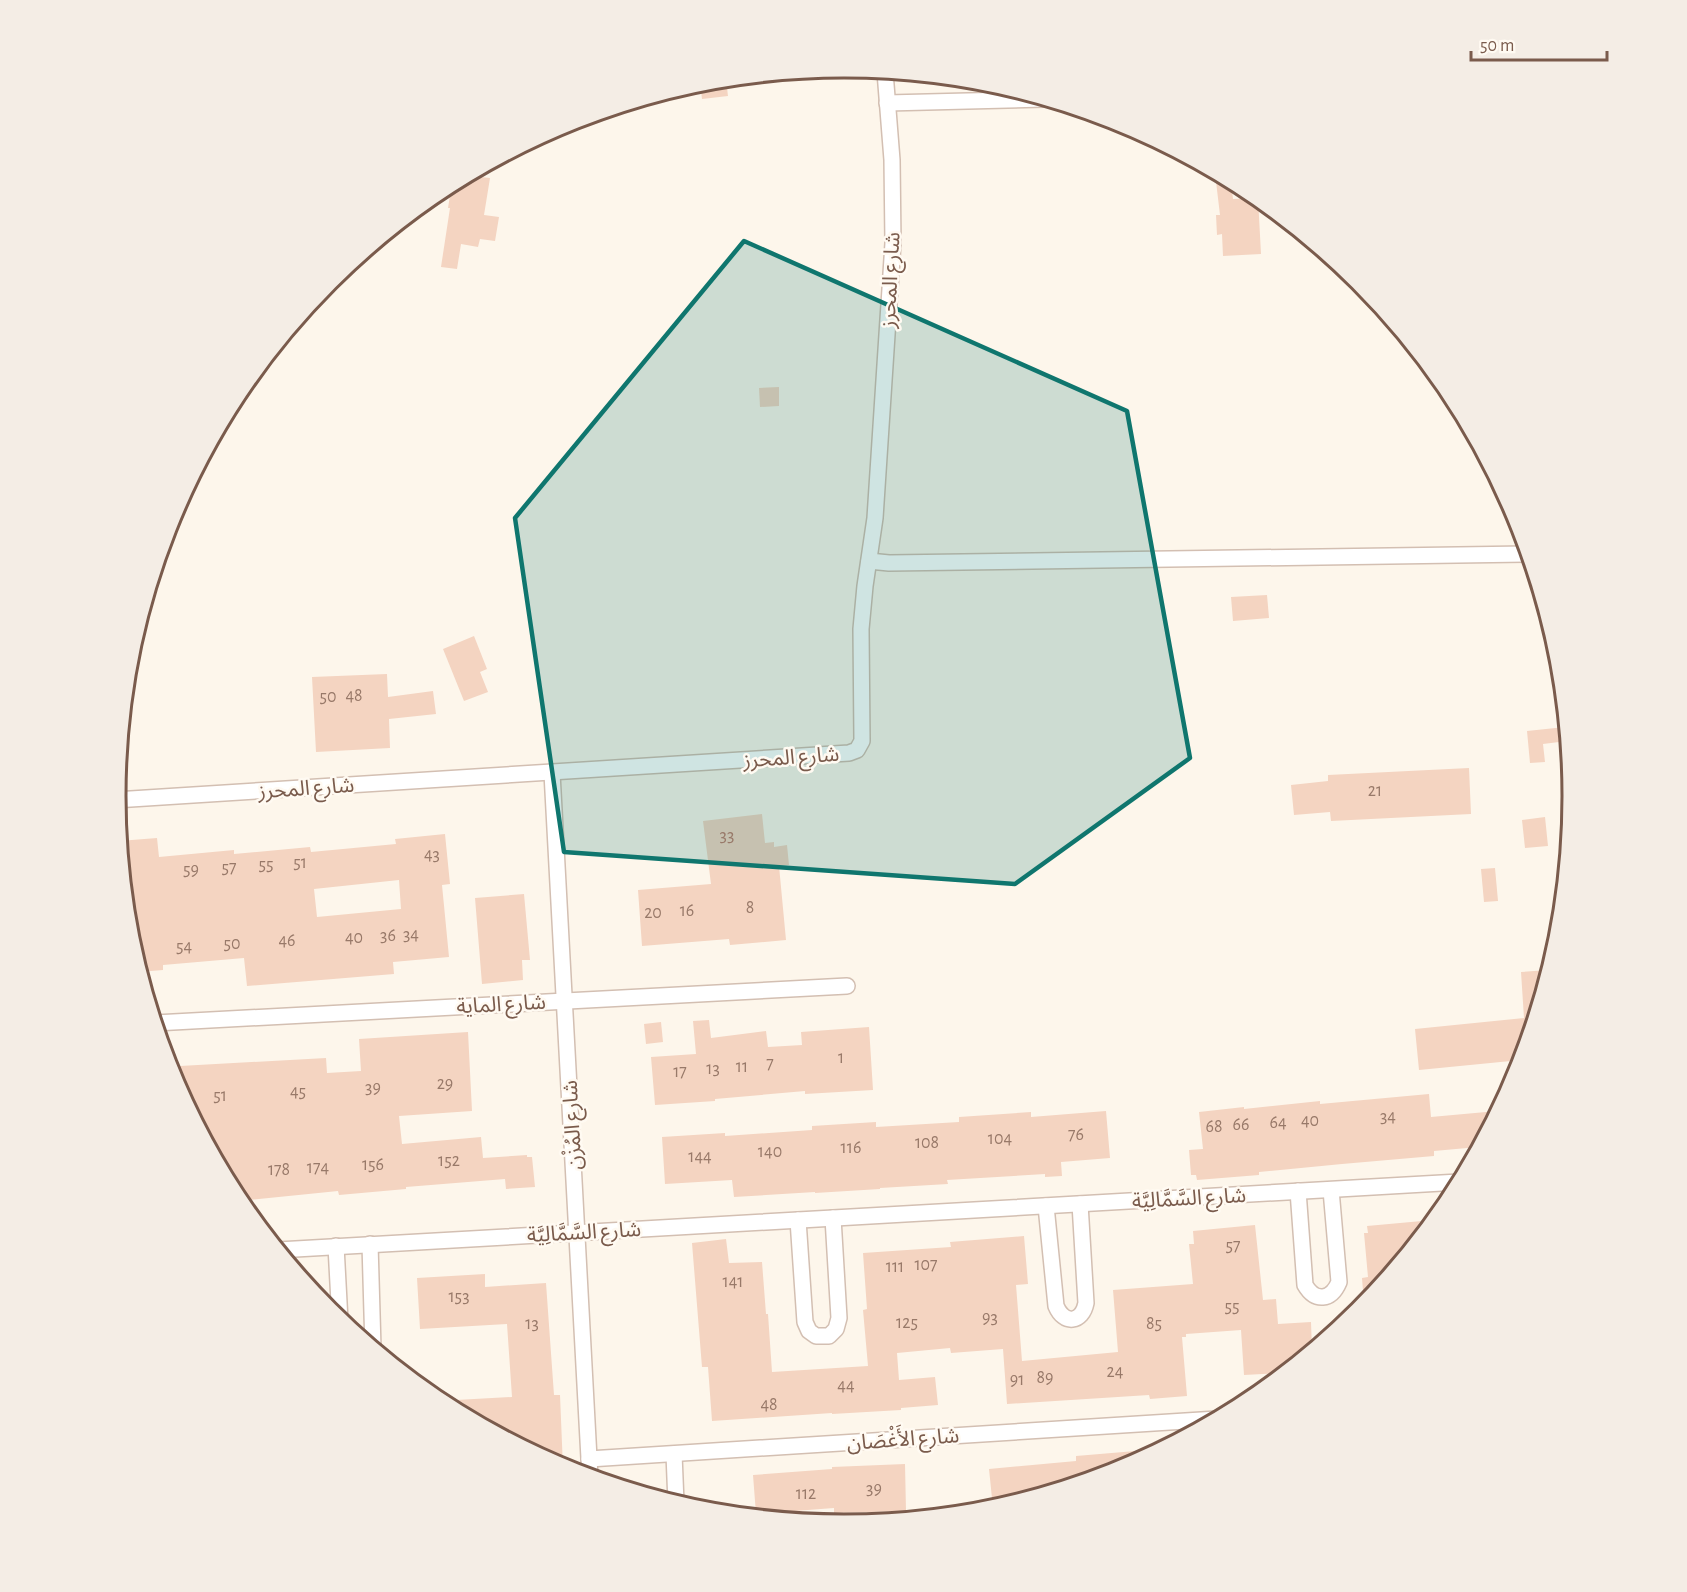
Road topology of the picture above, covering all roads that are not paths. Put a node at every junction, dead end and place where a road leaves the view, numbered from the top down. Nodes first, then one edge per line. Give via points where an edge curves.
1 (886, 80) edge
2 (1018, 100) edge
3 (887, 103) junction
4 (1519, 554) edge
5 (869, 561) junction
6 (552, 772) junction
7 (126, 799) edge
8 (847, 986) dead end
9 (565, 1001) junction
10 (163, 1023) edge
11 (1448, 1183) edge
12 (1331, 1190) junction
13 (1298, 1191) junction
14 (1080, 1204) junction
15 (1046, 1206) junction
16 (833, 1218) junction
17 (798, 1220) junction
18 (577, 1233) junction
19 (370, 1244) junction
20 (336, 1246) junction
21 (288, 1249) edge
22 (339, 1307) edge
23 (373, 1338) edge
24 (1198, 1420) edge
25 (674, 1454) junction
26 (589, 1459) junction
27 (589, 1467) edge
28 (676, 1494) edge

1 - 3 street, شارع المحرز
2 - 3 street
3 - 5 street, شارع المحرز via 893,243
4 - 5 street
5 - 6 street, شارع المحرز via 861,629 862,741 855,752
6 - 7 street, شارع المحرز
6 - 9 street, شارع المُزْن
8 - 9 street, شارع الماية
9 - 10 street, شارع الماية
9 - 18 street, شارع المُزْن
11 - 12 street, شارع السَّمَّالِيَّة
12 - 13 street, شارع السَّمَّالِيَّة
12 - 13 street via 1339,1282 1328,1296 1318,1297 1305,1285
13 - 14 street, شارع السَّمَّالِيَّة
14 - 15 street, شارع السَّمَّالِيَّة
14 - 15 street via 1086,1303 1084,1312 1068,1320 1056,1306
15 - 16 street, شارع السَّمَّالِيَّة
16 - 17 street, شارع السَّمَّالِيَّة
16 - 17 street via 839,1318 829,1336 816,1336 805,1322
17 - 18 street, شارع السَّمَّالِيَّة
18 - 19 street, شارع السَّمَّالِيَّة
18 - 26 street, شارع المُزْن
19 - 20 street, شارع السَّمَّالِيَّة
19 - 23 street
20 - 21 street, شارع السَّمَّالِيَّة
20 - 22 street
24 - 25 street, شارع الأَغْصَان
25 - 26 street, شارع الأَغْصَان
25 - 28 street
26 - 27 street, شارع المُزْن

